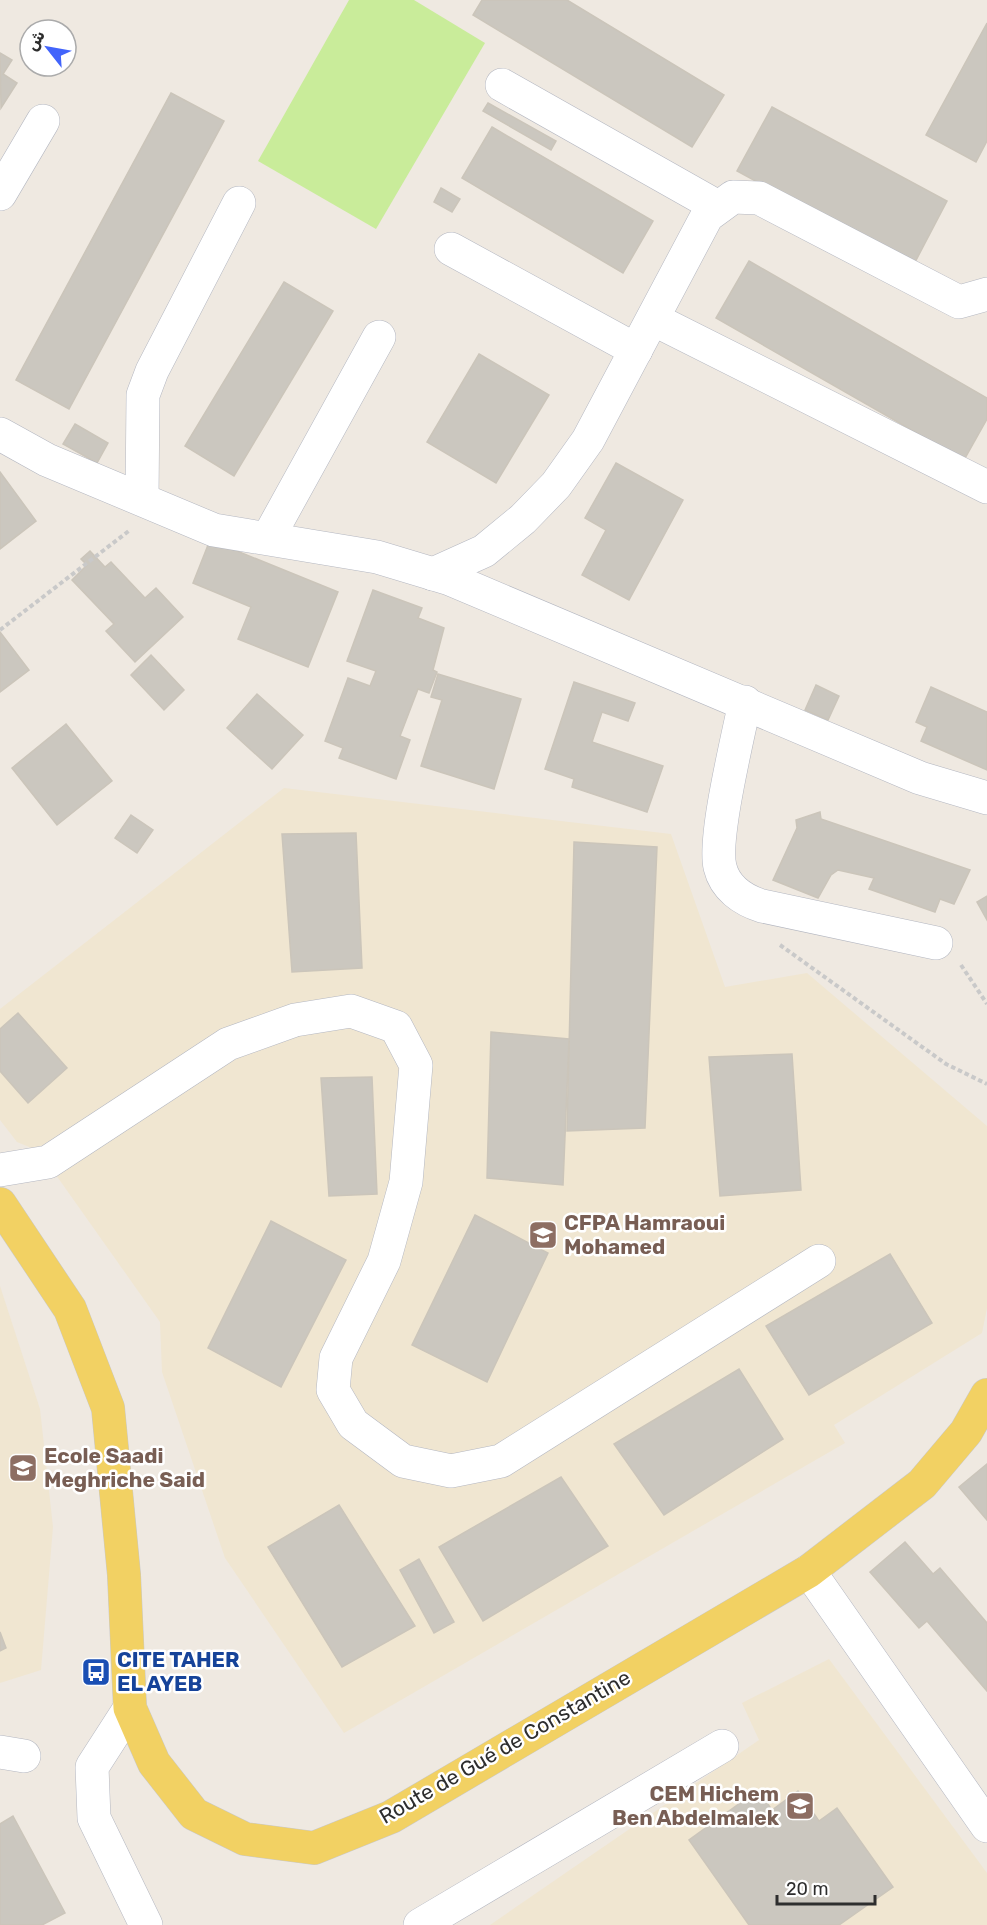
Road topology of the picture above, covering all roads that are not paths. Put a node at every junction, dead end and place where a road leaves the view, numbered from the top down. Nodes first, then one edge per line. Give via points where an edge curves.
1 (502, 86) dead end
2 (43, 120) dead end
3 (0, 194) edge
4 (238, 203) dead end
5 (718, 207) junction
6 (451, 249) dead end
7 (987, 294) edge
8 (652, 319) junction
9 (380, 337) dead end
10 (636, 350) junction
11 (0, 434) edge
12 (987, 487) edge
13 (151, 503) junction
14 (268, 538) junction
15 (433, 574) junction
16 (745, 702) junction
17 (987, 798) edge
18 (936, 943) road end
19 (0, 1170) edge
20 (0, 1204) edge
21 (819, 1261) dead end
22 (987, 1395) edge
23 (809, 1570) junction
24 (130, 1708) junction
25 (722, 1746) dead end
26 (987, 1826) edge
27 (146, 1925) edge
28 (420, 1925) edge

1 - 5 street
2 - 3 street
4 - 13 street via 152,371 144,395
5 - 7 street via 733,197 759,198 959,302
5 - 8 street via 707,216
6 - 10 street
8 - 10 street
8 - 12 street
9 - 14 street
10 - 15 street via 588,440 556,485 484,551
11 - 13 street via 47,460
13 - 14 street via 214,530
14 - 15 street via 377,557
15 - 16 street
16 - 17 street via 920,778
16 - 18 street via 718,854 727,882 748,902
19 - 21 street via 48,1162 228,1044 295,1020 351,1011 396,1027 416,1065 406,1182 384,1261 336,1358 333,1390 353,1424 403,1461 452,1471 501,1461
20 - 24 main road, Route de Gué de Constantine via 70,1309 108,1408 124,1575
22 - 23 main road, Route de Gué de Constantine via 966,1432 922,1484
23 - 24 main road, Route de Gué de Constantine via 390,1817 314,1848 245,1839 194,1814 154,1762
23 - 26 street
24 - 27 street via 93,1767 94,1818
25 - 28 street

